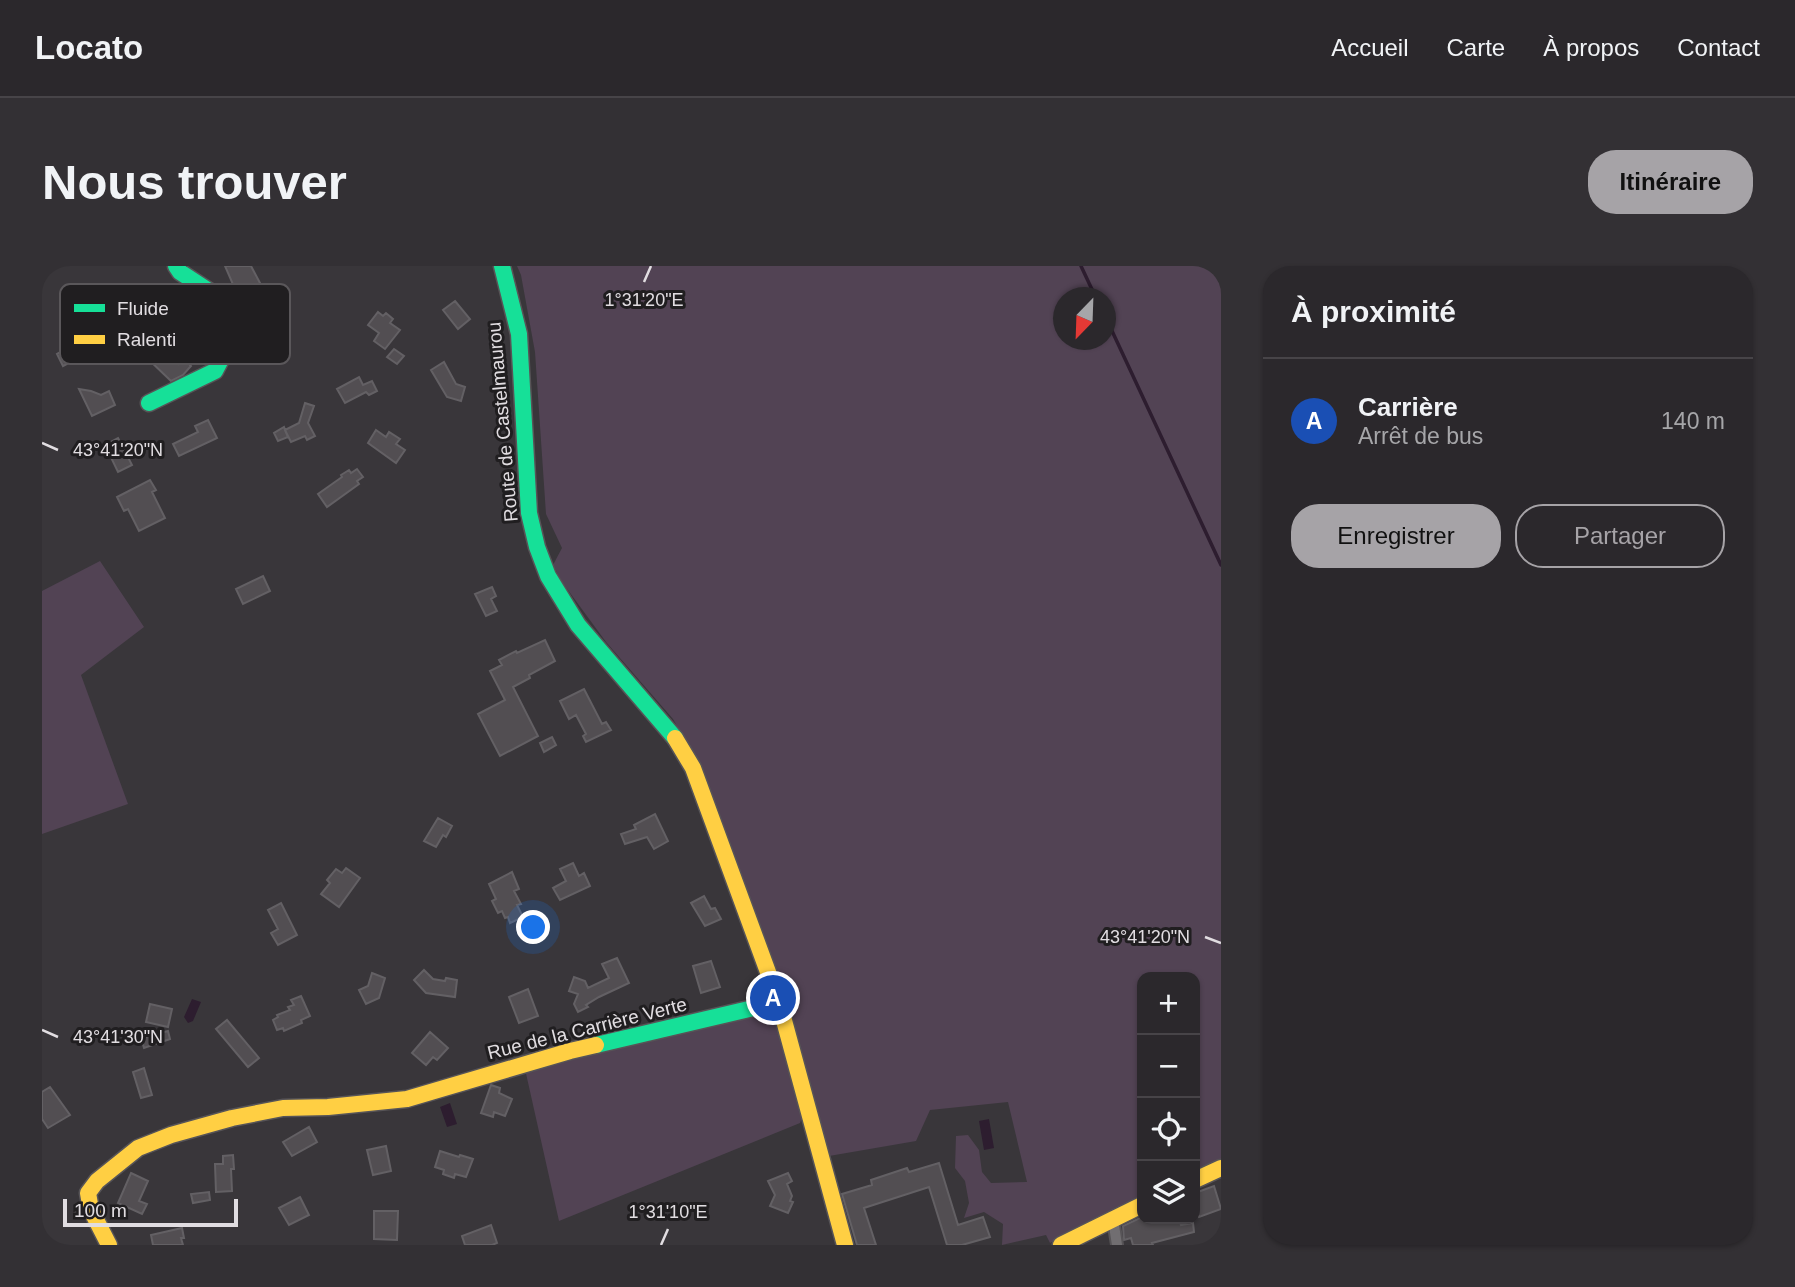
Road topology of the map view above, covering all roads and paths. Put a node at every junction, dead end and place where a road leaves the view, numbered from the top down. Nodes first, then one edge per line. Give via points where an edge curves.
1 (176, 266) edge
2 (502, 266) edge
3 (198, 284) edge
4 (218, 364) edge
5 (149, 403) dead end
6 (779, 1003) junction
7 (1221, 1168) edge
8 (1200, 1178) edge
9 (1137, 1208) edge
10 (1113, 1220) junction
11 (109, 1245) edge
12 (845, 1245) edge
13 (1061, 1245) edge
14 (1117, 1245) edge

1 - 3 street
2 - 6 street, Route de Castelmaurou via 519,334 529,513 537,547 548,576 578,625 675,738 692,768
4 - 5 street via 215,371
6 - 11 street, Rue de la Carrière Verte via 570,1051 407,1099 283,1108 171,1135 138,1148 88,1193 91,1210
6 - 12 street, Route de Castelmaurou
7 - 8 street
9 - 10 street
10 - 13 street
10 - 14 street

